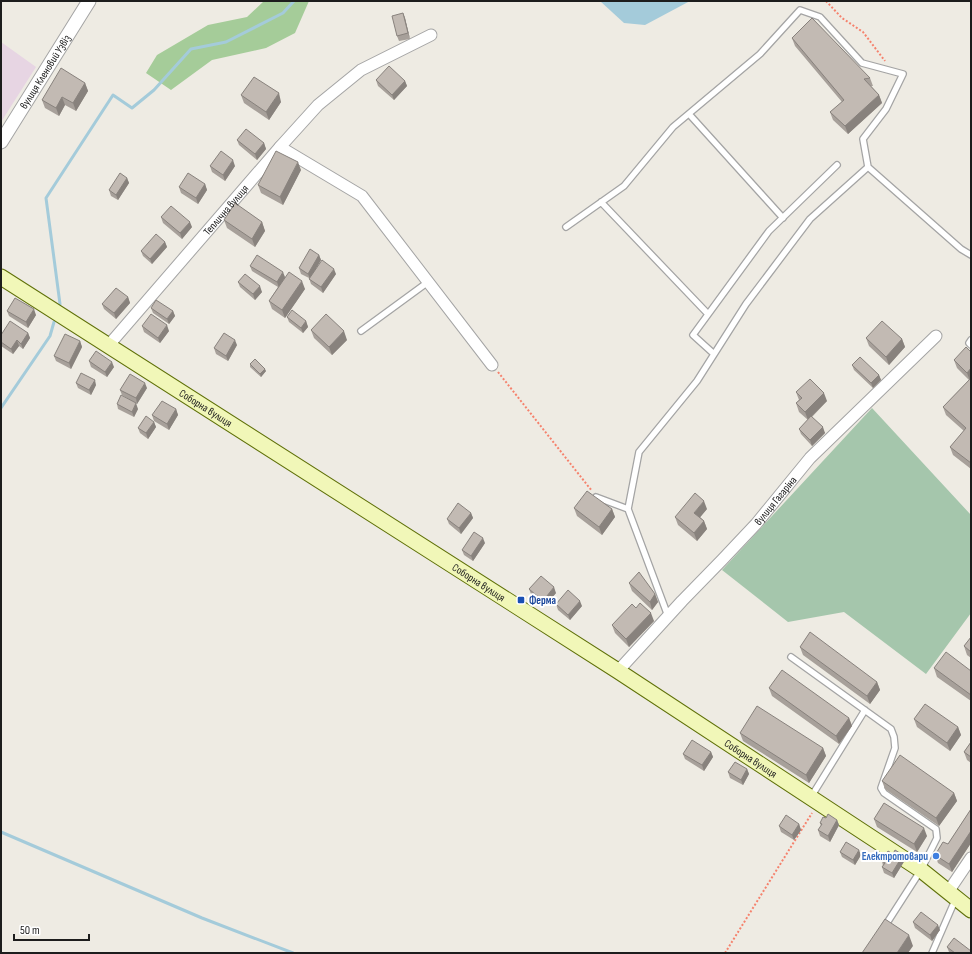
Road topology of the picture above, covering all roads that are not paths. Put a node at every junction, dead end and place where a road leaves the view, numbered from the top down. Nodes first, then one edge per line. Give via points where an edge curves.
1 (89, 1) edge
2 (431, 35) dead end
3 (689, 114) junction
4 (1, 142) edge
5 (280, 147) junction
6 (837, 165) dead end
7 (868, 167) junction
8 (601, 202) junction
9 (783, 218) junction
10 (566, 227) dead end
11 (971, 255) edge
12 (1, 277) edge
13 (428, 282) junction
14 (708, 314) junction
15 (361, 331) dead end
16 (936, 336) dead end
17 (971, 340) edge
18 (971, 345) edge
19 (108, 346) junction
20 (714, 354) junction
21 (492, 365) road end
22 (596, 497) edge
23 (628, 509) junction
24 (668, 616) junction
25 (790, 657) dead end
26 (618, 671) junction
27 (865, 710) junction
28 (815, 800) junction
29 (971, 858) edge
30 (921, 870) junction
31 (952, 895) junction
32 (971, 910) edge
33 (882, 930) edge
34 (932, 953) edge

1 - 4 street, вулиця Кленовий Узвіз
2 - 5 street, Теплична вулиця via 361,70 318,105
3 - 7 lane via 760,54 800,10 820,18 862,63 904,74 886,109 863,139
3 - 8 lane via 673,127 624,186
3 - 9 lane
5 - 13 street via 362,196
5 - 19 street, Теплична вулиця
6 - 9 lane
7 - 11 lane
7 - 20 lane via 810,219 746,304
8 - 10 lane
8 - 14 lane
9 - 14 lane via 769,231
12 - 19 main road, Соборна вулиця
13 - 15 lane
13 - 21 street
14 - 20 lane via 694,335
16 - 24 street, вулиця Гагаріна via 810,458 756,524
17 - 18 lane
19 - 26 main road, Соборна вулиця
20 - 23 lane via 697,381 639,452
22 - 23 lane
23 - 24 lane
24 - 26 street, вулиця Гагаріна
25 - 27 lane
26 - 28 main road, Соборна вулиця
27 - 28 lane
27 - 30 lane via 891,729 894,737 895,748 881,788 884,793 936,829 937,838
28 - 30 main road, Соборна вулиця
29 - 31 street
30 - 31 main road, Соборна вулиця
30 - 33 lane
31 - 32 main road, Соборна вулиця
31 - 34 lane

